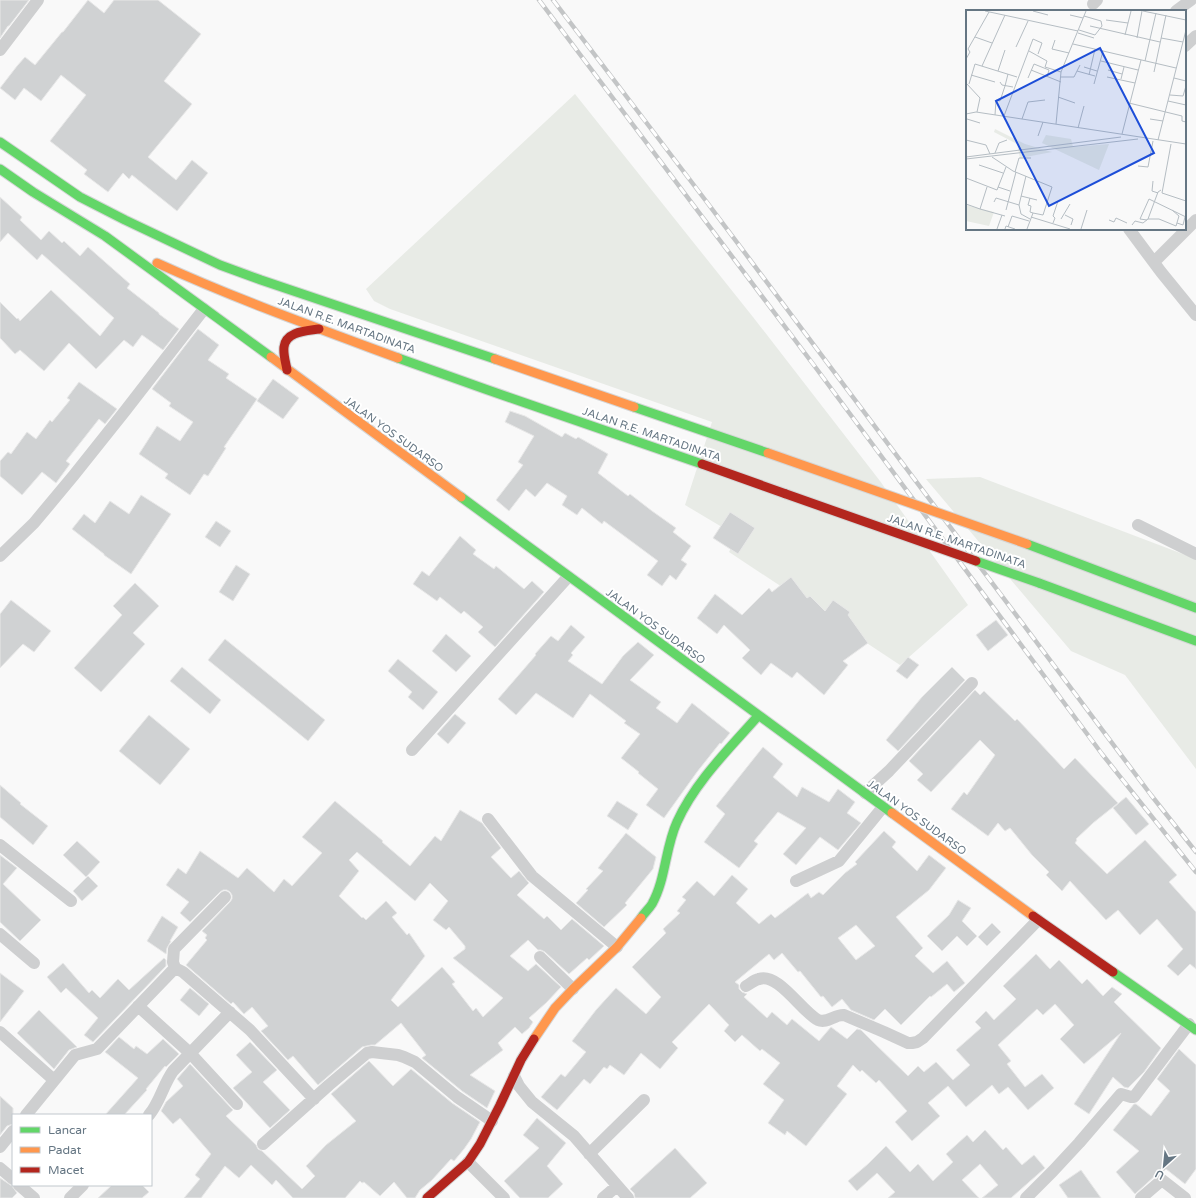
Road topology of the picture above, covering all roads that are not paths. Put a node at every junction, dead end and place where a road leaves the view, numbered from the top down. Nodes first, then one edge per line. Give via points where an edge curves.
1 (38, 0) edge
2 (1191, 0) edge
3 (1177, 10) edge
4 (1196, 36) edge
5 (1186, 45) edge
6 (0, 50) edge
7 (0, 142) edge
8 (0, 169) edge
9 (1196, 220) edge
10 (1130, 230) edge
11 (105, 236) junction
12 (1154, 262) junction
13 (204, 309) junction
14 (1196, 315) edge
15 (319, 329) junction
16 (287, 370) junction
17 (1138, 525) dead end
18 (1196, 554) edge
19 (0, 556) edge
20 (568, 577) junction
21 (1196, 608) edge
22 (1196, 641) edge
23 (972, 683) dead end
24 (758, 716) junction
25 (412, 750) dead end
26 (865, 793) junction
27 (884, 807) junction
28 (488, 819) dead end
29 (0, 846) edge
30 (796, 881) dead end
31 (225, 897) dead end
32 (71, 901) dead end
33 (1038, 920) junction
34 (0, 934) edge
35 (617, 947) junction
36 (540, 957) dead end
37 (34, 963) dead end
38 (175, 968) junction
39 (746, 986) dead end
40 (573, 989) junction
41 (138, 1006) junction
42 (230, 1012) junction
43 (1192, 1027) edge
44 (0, 1032) edge
45 (190, 1053) junction
46 (514, 1076) junction
47 (54, 1080) junction
48 (314, 1098) junction
49 (644, 1100) dead end
50 (237, 1104) dead end
51 (27, 1114) edge
52 (150, 1114) edge
53 (492, 1121) junction
54 (12, 1132) edge
55 (263, 1144) dead end
56 (0, 1147) edge
57 (589, 1154) junction
58 (468, 1162) junction
59 (0, 1168) edge
60 (12, 1179) edge
61 (20, 1186) edge
62 (82, 1186) edge
63 (617, 1186) junction
64 (34, 1198) edge
65 (70, 1198) edge
66 (427, 1198) edge
67 (504, 1198) edge
68 (603, 1198) edge
69 (628, 1198) edge
70 (1026, 1198) edge
71 (1141, 1198) edge
72 (1185, 1198) edge

1 - 6 street
2 - 3 street
4 - 5 street
7 - 21 main road, JALAN R.E. MARTADINATA, bridge via 80,197 213,261 254,277 1027,544
8 - 11 main road
9 - 12 street
10 - 12 street
11 - 13 main road, JALAN YOS SUDARSO
11 - 15 main road, JALAN R.E. MARTADINATA via 208,286
12 - 14 street
13 - 16 main road, JALAN YOS SUDARSO
13 - 19 street via 34,524
15 - 16 main road via 296,333 288,338 284,348
15 - 22 main road, JALAN R.E. MARTADINATA, bridge via 1039,583
16 - 20 main road, JALAN YOS SUDARSO
17 - 18 street
20 - 24 main road, JALAN YOS SUDARSO
20 - 25 street
23 - 26 street
24 - 26 main road, JALAN YOS SUDARSO
24 - 35 main road via 687,802 676,823 652,904
26 - 27 main road, JALAN YOS SUDARSO
27 - 30 street via 839,861
27 - 33 main road, JALAN YOS SUDARSO
28 - 35 street via 532,876
29 - 32 street
31 - 38 street via 174,949
33 - 39 street via 917,1042 908,1043 840,1014 820,1021 783,988 767,978 760,978
33 - 43 main road, JALAN YOS SUDARSO
34 - 37 street
35 - 40 main road
36 - 40 street
38 - 41 street
38 - 42 street
40 - 46 main road via 541,1026
41 - 45 street
41 - 47 street via 97,1049 75,1055
42 - 45 street
42 - 48 street
43 - 70 street via 1134,1097 1121,1094 1079,1143
44 - 47 street
45 - 50 street
45 - 52 street via 169,1077
46 - 53 main road
46 - 57 street via 532,1102 574,1136
47 - 51 street
48 - 53 street via 367,1053 398,1055 415,1062 457,1097
48 - 55 street
49 - 57 street
53 - 58 main road
54 - 56 street
57 - 63 street
58 - 66 main road
58 - 67 street
59 - 60 street
61 - 64 street
62 - 65 street
63 - 68 street
63 - 69 street
71 - 72 street via 1162,1180

